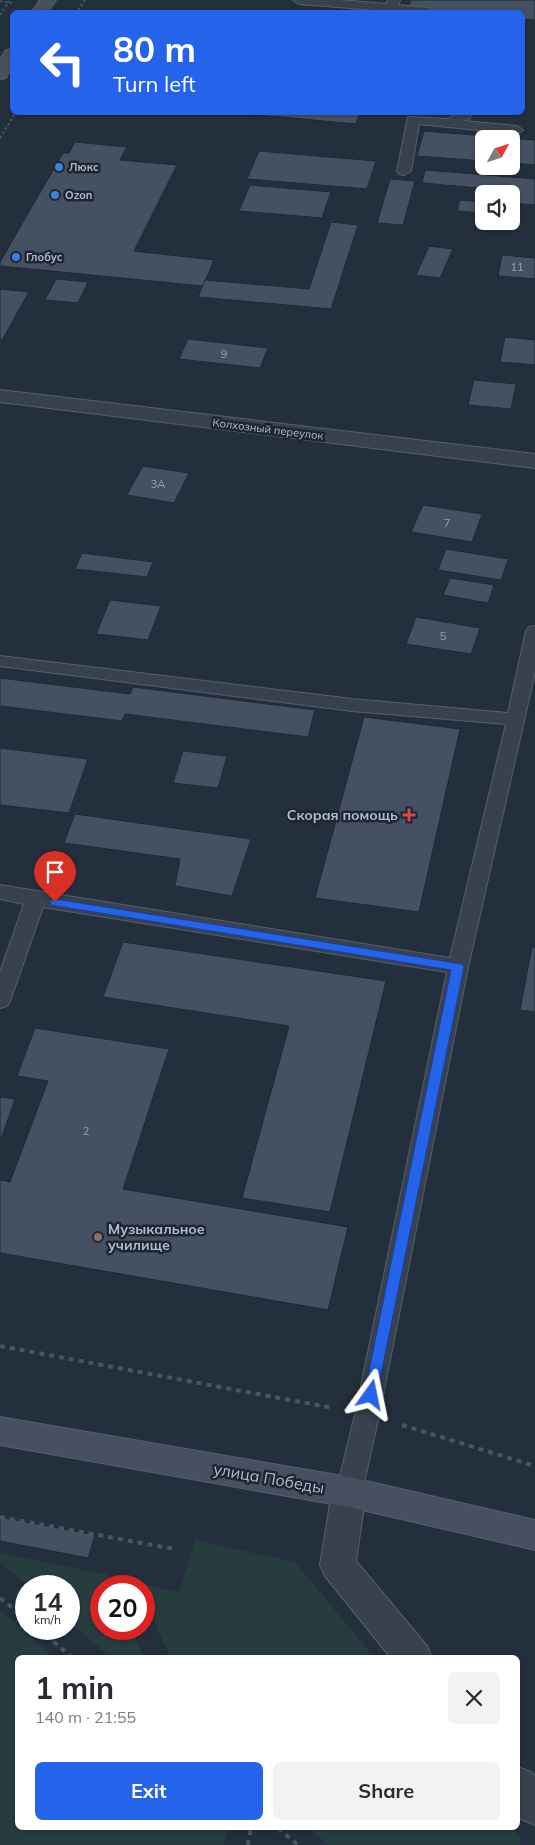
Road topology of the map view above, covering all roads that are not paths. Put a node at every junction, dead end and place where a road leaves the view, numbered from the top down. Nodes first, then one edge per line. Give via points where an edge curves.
1 (299, 0) edge
2 (392, 4) edge
3 (419, 10) edge
4 (10, 57) edge
5 (0, 74) edge
6 (465, 115) edge
7 (450, 123) junction
8 (517, 130) dead end
9 (404, 171) dead end
10 (0, 396) edge
11 (535, 461) edge
12 (535, 631) edge
13 (0, 661) edge
14 (516, 719) junction
15 (0, 892) edge
16 (36, 899) junction
17 (458, 967) junction
18 (0, 1001) edge
19 (0, 1431) edge
20 (349, 1492) junction
21 (535, 1535) edge
22 (412, 1655) edge
23 (520, 1787) edge
24 (535, 1806) edge

1 - 2 lane
2 - 3 lane
4 - 5 main road
6 - 7 lane
7 - 8 lane
7 - 9 lane via 413,120
10 - 11 street, Колхозный переулок
12 - 14 lane
13 - 14 lane via 352,705
14 - 17 lane
15 - 16 lane
16 - 17 lane
16 - 18 lane
17 - 20 lane
19 - 20 main road, улица Победы
20 - 21 main road, улица Победы
20 - 22 street via 338,1565
23 - 24 street

